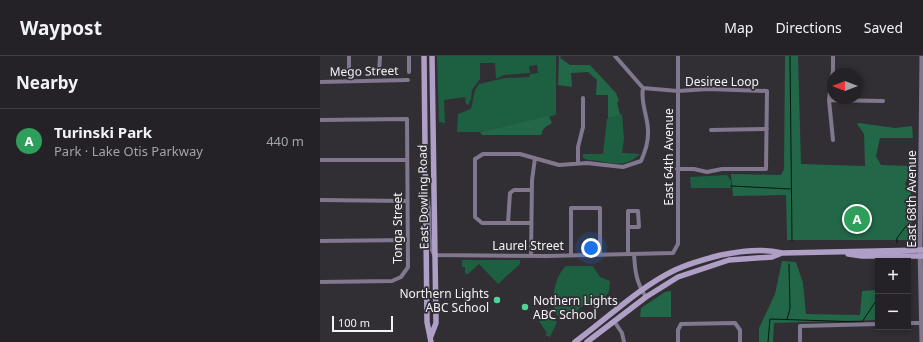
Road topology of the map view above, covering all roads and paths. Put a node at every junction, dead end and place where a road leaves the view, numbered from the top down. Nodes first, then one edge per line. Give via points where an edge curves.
1 (349, 56) edge
2 (380, 56) edge
3 (409, 56) edge
4 (424, 56) edge
5 (432, 56) edge
6 (615, 56) edge
7 (678, 56) edge
8 (833, 56) edge
9 (922, 56) edge
10 (833, 68) edge
11 (409, 72) dead end
12 (349, 73) dead end
13 (379, 73) dead end
14 (408, 80) dead end
15 (320, 82) edge
16 (643, 88) junction
17 (678, 91) junction
18 (583, 98) dead end
19 (922, 100) edge
20 (863, 101) edge
21 (883, 101) dead end
22 (829, 104) edge
23 (320, 120) edge
24 (767, 129) junction
25 (711, 130) dead end
26 (833, 140) dead end
27 (535, 158) junction
28 (320, 160) edge
29 (407, 160) junction
30 (641, 161) junction
31 (578, 162) junction
32 (645, 165) dead end
33 (677, 169) junction
34 (532, 190) junction
35 (426, 194) junction
36 (320, 200) edge
37 (922, 200) edge
38 (407, 201) junction
39 (508, 223) junction
40 (531, 223) junction
41 (628, 227) junction
42 (408, 240) junction
43 (320, 241) edge
44 (760, 250) junction
45 (669, 253) joint
46 (782, 253) junction
47 (922, 253) edge
48 (628, 254) junction
49 (634, 254) junction
50 (435, 255) junction
51 (531, 255) junction
52 (572, 255) junction
53 (600, 255) junction
54 (738, 259) junction
55 (320, 282) edge
56 (641, 290) junction
57 (646, 296) junction
58 (624, 305) junction
59 (614, 321) junction
60 (911, 323) edge
61 (923, 323) edge
62 (875, 324) edge
63 (431, 339) edge
64 (575, 342) edge
65 (587, 342) edge
66 (624, 342) edge
67 (678, 342) edge
68 (740, 342) edge
69 (800, 342) edge
70 (922, 342) edge

1 - 12 street
2 - 13 street
3 - 11 street
4 - 35 main road, East Dowling Road
5 - 50 main road, East Dowling Road
6 - 16 street
7 - 17 street, East 64th Avenue
8 - 10 street
9 - 19 street, East 68th Avenue
14 - 15 street, Mego Street
16 - 17 street
16 - 30 street via 641,98 649,133
17 - 24 street, Desiree Loop via 767,91
17 - 33 street, East 64th Avenue
18 - 31 street via 583,127 578,147
19 - 37 street, East 68th Avenue
20 - 21 street
22 - 26 street
23 - 29 street, Tonga Street via 407,119
24 - 25 street
24 - 33 street, Desiree Loop via 766,169 722,169 707,172
27 - 31 street via 559,165
27 - 34 street
27 - 39 street via 520,154 483,154 475,159 475,217 482,223
28 - 29 street
29 - 38 street, Tonga Street
30 - 31 street via 623,167
30 - 32 street
33 - 45 street, East 64th Avenue via 678,244 676,250
34 - 39 street via 514,190 510,193
34 - 40 street
35 - 50 street via 430,203 430,247
35 - 63 main road, East Dowling Road via 427,322
36 - 38 street
37 - 47 street, East 68th Avenue
38 - 42 street, Tonga Street
39 - 40 street
40 - 51 street
41 - 41 street via 628,211 638,211 638,227
41 - 48 street
42 - 43 street
42 - 55 street, Tonga Street via 408,267 401,277 392,281
44 - 46 main road
44 - 54 main road via 757,253 742,254
44 - 56 main road via 730,253 690,264
45 - 49 street, Laurel Street
46 - 47 main road via 840,253 861,250
46 - 54 main road via 772,257
47 - 61 street, East 68th Avenue
48 - 49 street, Laurel Street
48 - 53 street, Laurel Street
49 - 56 street via 634,272
50 - 51 street, Laurel Street
50 - 63 main road, East Dowling Road via 436,323
51 - 52 street, Laurel Street
52 - 53 street, Laurel Street
52 - 53 street via 572,208 600,208
54 - 57 main road via 683,275
56 - 57 street
56 - 58 main road
57 - 59 main road
58 - 59 main road via 616,314
58 - 64 main road
59 - 65 main road
59 - 66 street via 622,333
60 - 61 street
61 - 70 street, East 68th Avenue
62 - 69 street via 800,326
67 - 68 street via 681,324 735,323 740,330

